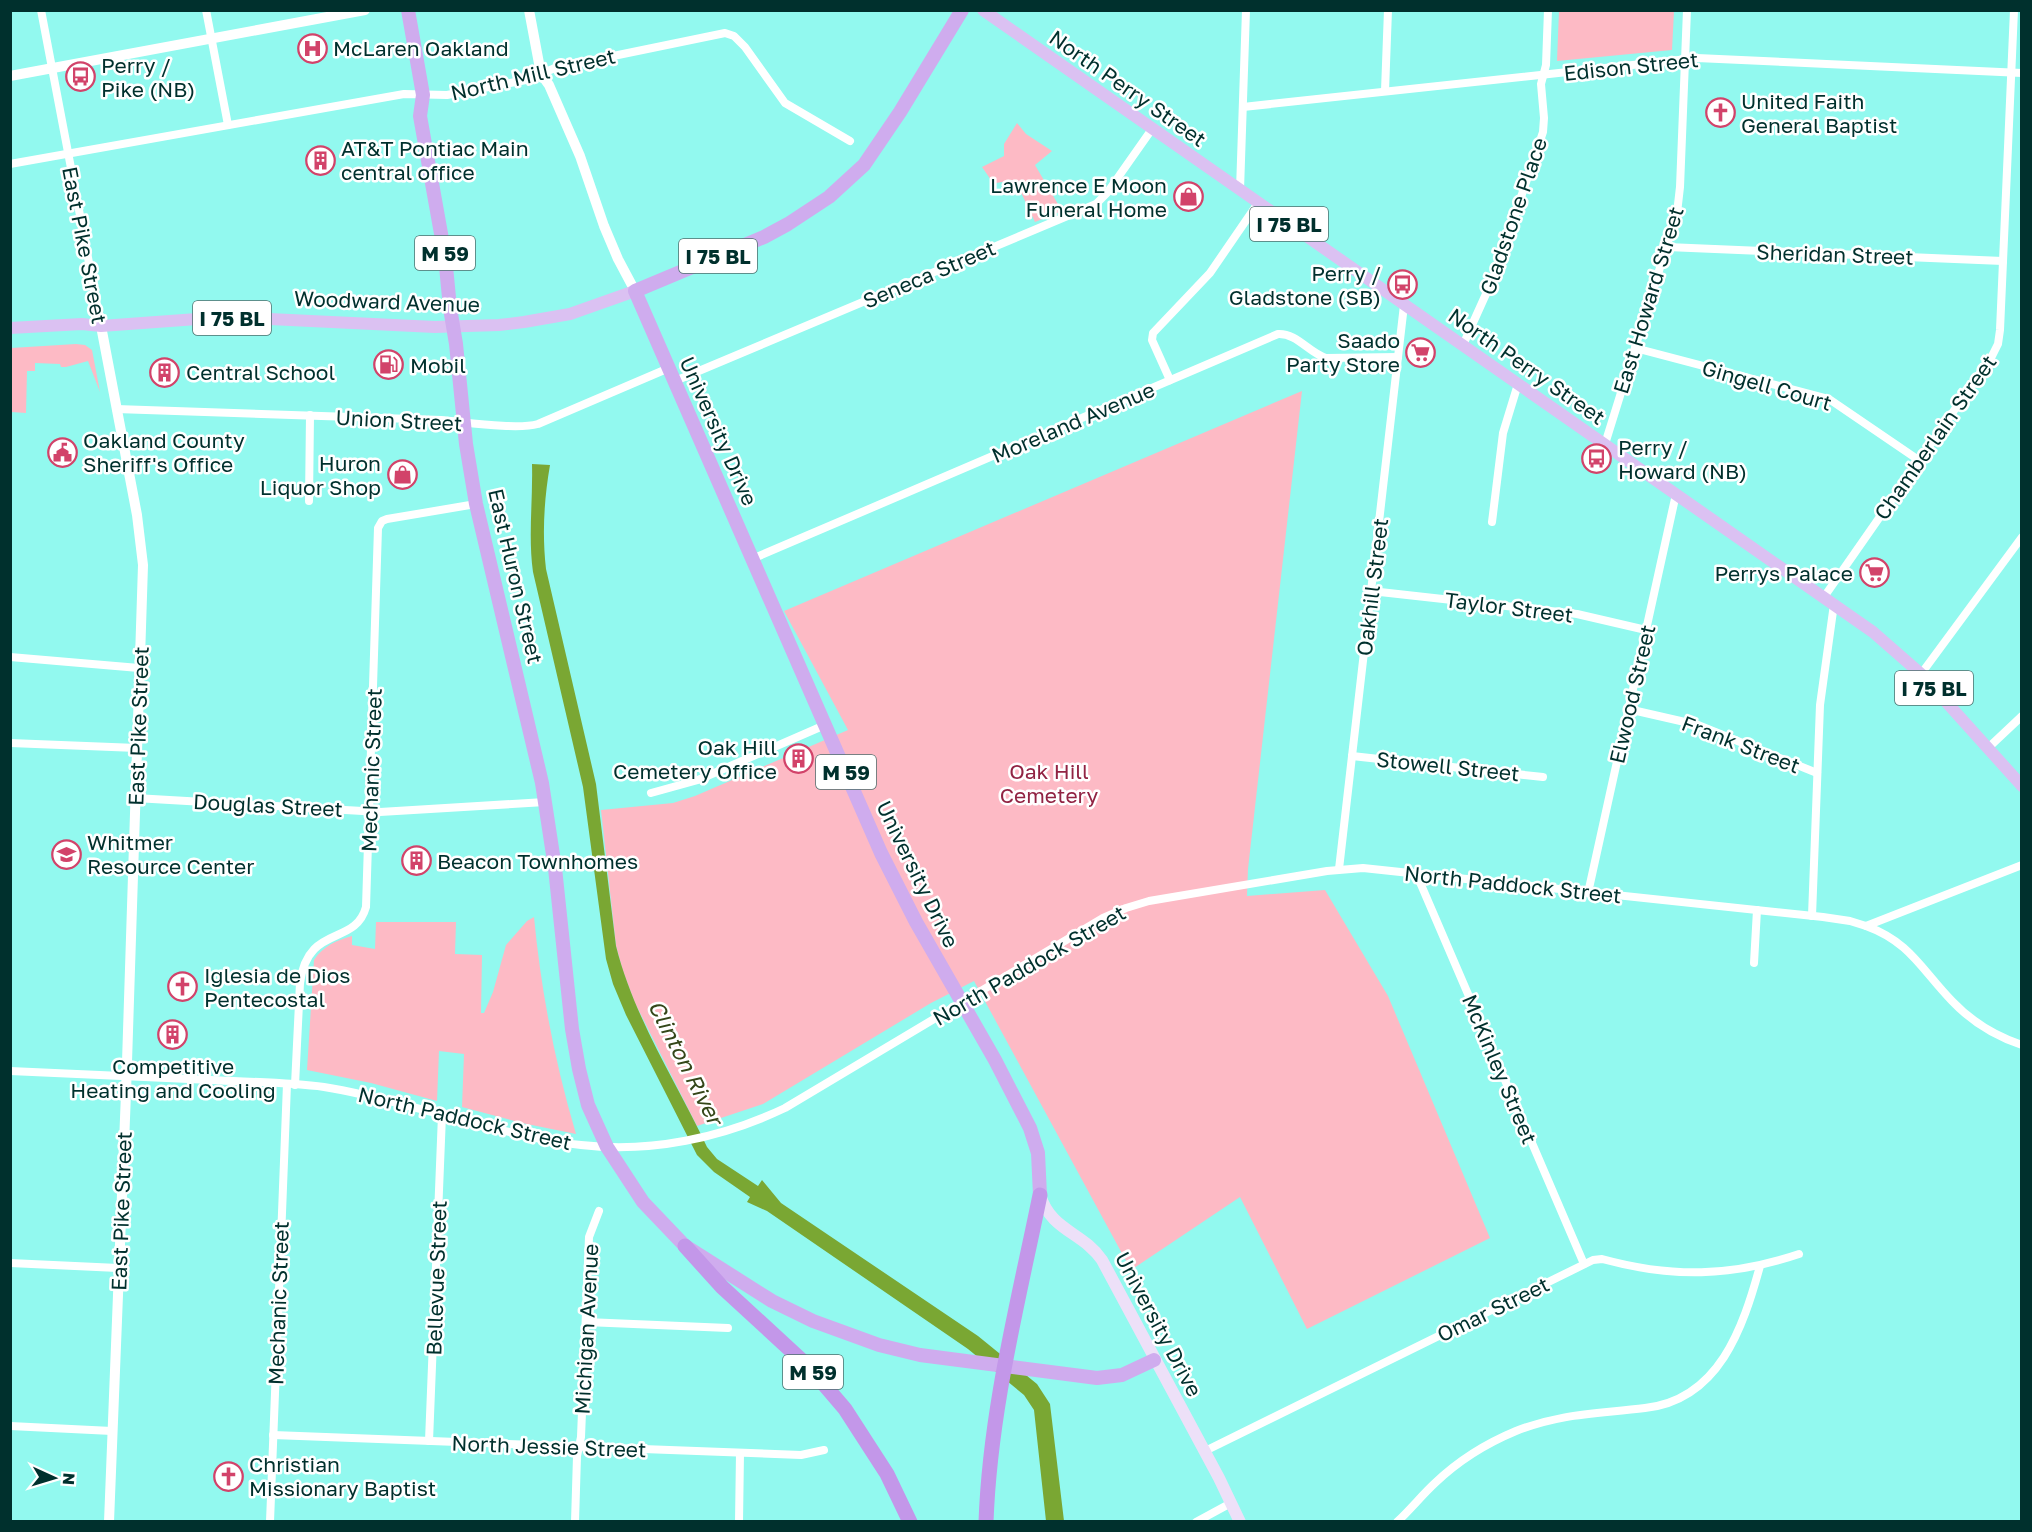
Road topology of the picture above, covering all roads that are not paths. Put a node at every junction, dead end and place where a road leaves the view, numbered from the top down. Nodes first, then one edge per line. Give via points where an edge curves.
1 (41, 10) edge
2 (206, 10) edge
3 (365, 10) edge
4 (408, 10) edge
5 (529, 10) edge
6 (962, 10) edge
7 (983, 10) edge
8 (1246, 10) edge
9 (1388, 10) edge
10 (1548, 10) edge
11 (1687, 10) edge
12 (2014, 10) edge
13 (212, 39) junction
14 (1685, 59) junction
15 (52, 69) junction
16 (2012, 72) junction
17 (2022, 73) edge
18 (541, 74) junction
19 (1544, 75) junction
20 (10, 76) edge
21 (1385, 91) junction
22 (423, 95) junction
23 (1243, 107) junction
24 (228, 125) junction
25 (1152, 129) junction
26 (850, 141) dead end
27 (68, 154) junction
28 (10, 164) edge
29 (1240, 190) junction
30 (1258, 203) junction
31 (1667, 247) junction
32 (2003, 261) junction
33 (635, 291) junction
34 (1404, 305) junction
35 (101, 326) junction
36 (454, 326) junction
37 (10, 328) edge
38 (1462, 345) junction
39 (1635, 348) junction
40 (1398, 357) junction
41 (672, 375) junction
42 (1170, 381) junction
43 (1518, 384) junction
44 (117, 409) junction
45 (310, 415) junction
46 (464, 422) junction
47 (1605, 444) junction
48 (1920, 461) junction
49 (1676, 494) junction
50 (309, 501) dead end
51 (476, 504) junction
52 (1492, 522) dead end
53 (2022, 537) edge
54 (752, 559) junction
55 (1371, 591) junction
56 (1829, 601) junction
57 (1646, 630) junction
58 (10, 657) edge
59 (140, 668) junction
60 (1920, 674) junction
61 (1628, 709) junction
62 (2022, 716) edge
63 (825, 725) junction
64 (10, 743) edge
65 (137, 748) junction
66 (1988, 748) junction
67 (1352, 756) junction
68 (1817, 773) junction
69 (1543, 777) dead end
70 (2022, 786) edge
71 (651, 793) dead end
72 (135, 798) junction
73 (545, 802) junction
74 (370, 811) junction
75 (2022, 865) edge
76 (1339, 869) junction
77 (1416, 873) junction
78 (1588, 893) junction
79 (1757, 910) junction
80 (1812, 916) junction
81 (1866, 926) junction
82 (1754, 963) dead end
83 (961, 1004) junction
84 (2022, 1045) edge
85 (10, 1071) edge
86 (126, 1076) junction
87 (291, 1084) junction
88 (442, 1115) junction
89 (607, 1147) junction
90 (1040, 1195) junction
91 (599, 1211) dead end
92 (685, 1246) junction
93 (1800, 1254) dead end
94 (10, 1263) edge
95 (1584, 1264) junction
96 (1760, 1266) junction
97 (118, 1268) junction
98 (586, 1322) junction
99 (728, 1328) dead end
100 (1154, 1360) junction
101 (10, 1426) edge
102 (112, 1431) junction
103 (273, 1435) junction
104 (429, 1441) junction
105 (579, 1447) junction
106 (824, 1450) dead end
107 (1205, 1451) junction
108 (741, 1453) junction
109 (1231, 1503) junction
110 (109, 1521) edge
111 (270, 1521) edge
112 (575, 1521) edge
113 (739, 1521) edge
114 (910, 1521) edge
115 (986, 1521) edge
116 (1196, 1521) edge
117 (1240, 1521) edge
118 (1397, 1521) edge

1 - 15 street, East Pike Street
2 - 13 street
3 - 13 street
4 - 22 highway, East Huron Street / M 59
5 - 18 street, University Drive
6 - 33 highway, Woodward Avenue / I 75 BL via 864,165 828,197 764,237
7 - 25 main road, North Perry Street / I 75 BL
8 - 23 street
9 - 21 street
10 - 19 street, Gladstone Place
11 - 14 street, East Howard Street
12 - 16 street, Chamberlain Street
13 - 15 street
13 - 24 street
14 - 16 street, Edison Street
14 - 19 street, Edison Street
14 - 31 street, East Howard Street via 1678,202
15 - 20 street
15 - 27 street, East Pike Street
16 - 17 street, Edison Street
16 - 32 street, Chamberlain Street
18 - 22 street, North Mill Street via 447,95
18 - 26 street, North Mill Street via 730,34 745,46 782,100
18 - 33 street, University Drive via 576,147 604,226
19 - 21 street, Edison Street
19 - 38 street, Gladstone Place via 1542,137 1495,274
21 - 23 street, Edison Street
22 - 24 street, North Mill Street via 402,94
22 - 36 highway, East Huron Street / M 59 via 420,116
23 - 29 street
24 - 27 street, North Mill Street
25 - 29 main road, North Perry Street / I 75 BL
25 - 41 street, Seneca Street via 1096,204
27 - 28 street, North Mill Street
27 - 35 street, East Pike Street
29 - 30 main road, North Perry Street / I 75 BL
30 - 34 main road, North Perry Street / I 75 BL
30 - 42 street via 1212,271 1153,333 1152,340
31 - 32 street, Sheridan Street
31 - 39 street, East Howard Street
32 - 48 street, Chamberlain Street via 2000,333 1995,352
33 - 36 main road, Woodward Avenue / I 75 BL via 589,309 551,318
33 - 41 highway, University Drive / M 59
34 - 38 main road, North Perry Street / I 75 BL
34 - 40 street, Oakhill Street
35 - 36 main road, Woodward Avenue / I 75 BL via 211,318
35 - 37 main road, Woodward Avenue / I 75 BL
35 - 44 street, East Pike Street
36 - 46 highway, East Huron Street / M 59
38 - 43 main road, North Perry Street / I 75 BL
39 - 47 street, East Howard Street
39 - 48 street, Gingell Court via 1829,399
40 - 42 street, Moreland Avenue via 1326,358 1280,334
40 - 55 street, Oakhill Street
41 - 46 street, Union Street via 534,425
41 - 54 highway, University Drive / M 59
42 - 54 street, Moreland Avenue
43 - 47 main road, North Perry Street / I 75 BL
43 - 52 street via 1503,434
44 - 45 street, Union Street
44 - 59 street, East Pike Street via 142,548
45 - 46 street, Union Street
45 - 50 street
46 - 51 highway, East Huron Street / M 59
47 - 49 main road, North Perry Street / I 75 BL
48 - 56 street, Chamberlain Street
49 - 56 main road, North Perry Street / I 75 BL
49 - 57 street, Elwood Street
51 - 73 highway, East Huron Street / M 59
51 - 74 street, Mechanic Street via 387,519 378,528
53 - 60 street
54 - 63 highway, University Drive / M 59
55 - 57 street, Taylor Street via 1577,614
55 - 67 street, Oakhill Street
56 - 60 main road, North Perry Street / I 75 BL via 1885,641
56 - 68 street, Chamberlain Street
57 - 61 street, Elwood Street
58 - 59 street
59 - 65 street, East Pike Street
60 - 66 main road, North Perry Street / I 75 BL
61 - 68 street, Frank Street via 1698,725
61 - 78 street, Elwood Street
62 - 66 street
63 - 71 street via 698,780
63 - 83 highway, University Drive / M 59 via 892,876
64 - 65 street
65 - 72 street, East Pike Street
66 - 70 main road, North Perry Street / I 75 BL
67 - 69 street, Stowell Street
67 - 76 street, Oakhill Street
68 - 80 street, Chamberlain Street
72 - 74 street, Douglas Street
72 - 86 street, East Pike Street
73 - 74 street, Douglas Street
73 - 89 highway, East Huron Street / M 59 via 579,1069 588,1105
74 - 87 street, Mechanic Street via 363,918 353,928 316,946 306,959 301,975
75 - 81 street
76 - 77 street, North Paddock Street
76 - 83 street, North Paddock Street via 1129,906
77 - 78 street, North Paddock Street
77 - 95 street, McKinley Street
78 - 79 street, North Paddock Street
79 - 80 street, North Paddock Street
79 - 82 street
80 - 81 street, North Paddock Street
81 - 84 street, North Paddock Street via 1907,950 1972,1019
83 - 89 street, North Paddock Street via 791,1105 756,1121 681,1142
83 - 90 highway, University Drive / M 59 via 1030,1128 1038,1153
85 - 86 street, North Paddock Street
86 - 87 street, North Paddock Street
86 - 97 street, East Pike Street
87 - 88 street, North Paddock Street via 357,1093
87 - 103 street, Mechanic Street
88 - 89 street, North Paddock Street via 538,1138
88 - 104 street, Bellevue Street
89 - 92 highway, M 59 via 643,1202
90 - 100 main road, University Drive via 1053,1220 1090,1246 1102,1260
90 - 115 highway, M 59 via 1006,1352
91 - 98 street, Michigan Avenue via 590,1234
92 - 100 highway via 772,1301 813,1321 901,1351 968,1363 1106,1378 1132,1372
92 - 114 highway, M 59 via 722,1287 791,1349 838,1401 887,1474
93 - 96 street, Omar Street
94 - 97 street
95 - 96 street, Omar Street via 1599,1259 1685,1273
95 - 107 street, Omar Street
96 - 118 street via 1747,1313 1734,1341 1714,1370 1693,1389 1658,1406 1578,1414 1515,1432 1450,1470
97 - 102 street, East Pike Street
98 - 99 street
98 - 105 street, Michigan Avenue
100 - 107 main road, University Drive
101 - 102 street
102 - 110 street, East Pike Street
103 - 104 street, North Jessie Street
103 - 111 street, Mechanic Street
104 - 105 street, North Jessie Street
105 - 108 street, North Jessie Street
105 - 112 street, Michigan Avenue
106 - 108 street, North Jessie Street via 801,1455
107 - 109 main road, University Drive
108 - 113 street
109 - 116 street
109 - 117 main road, University Drive

